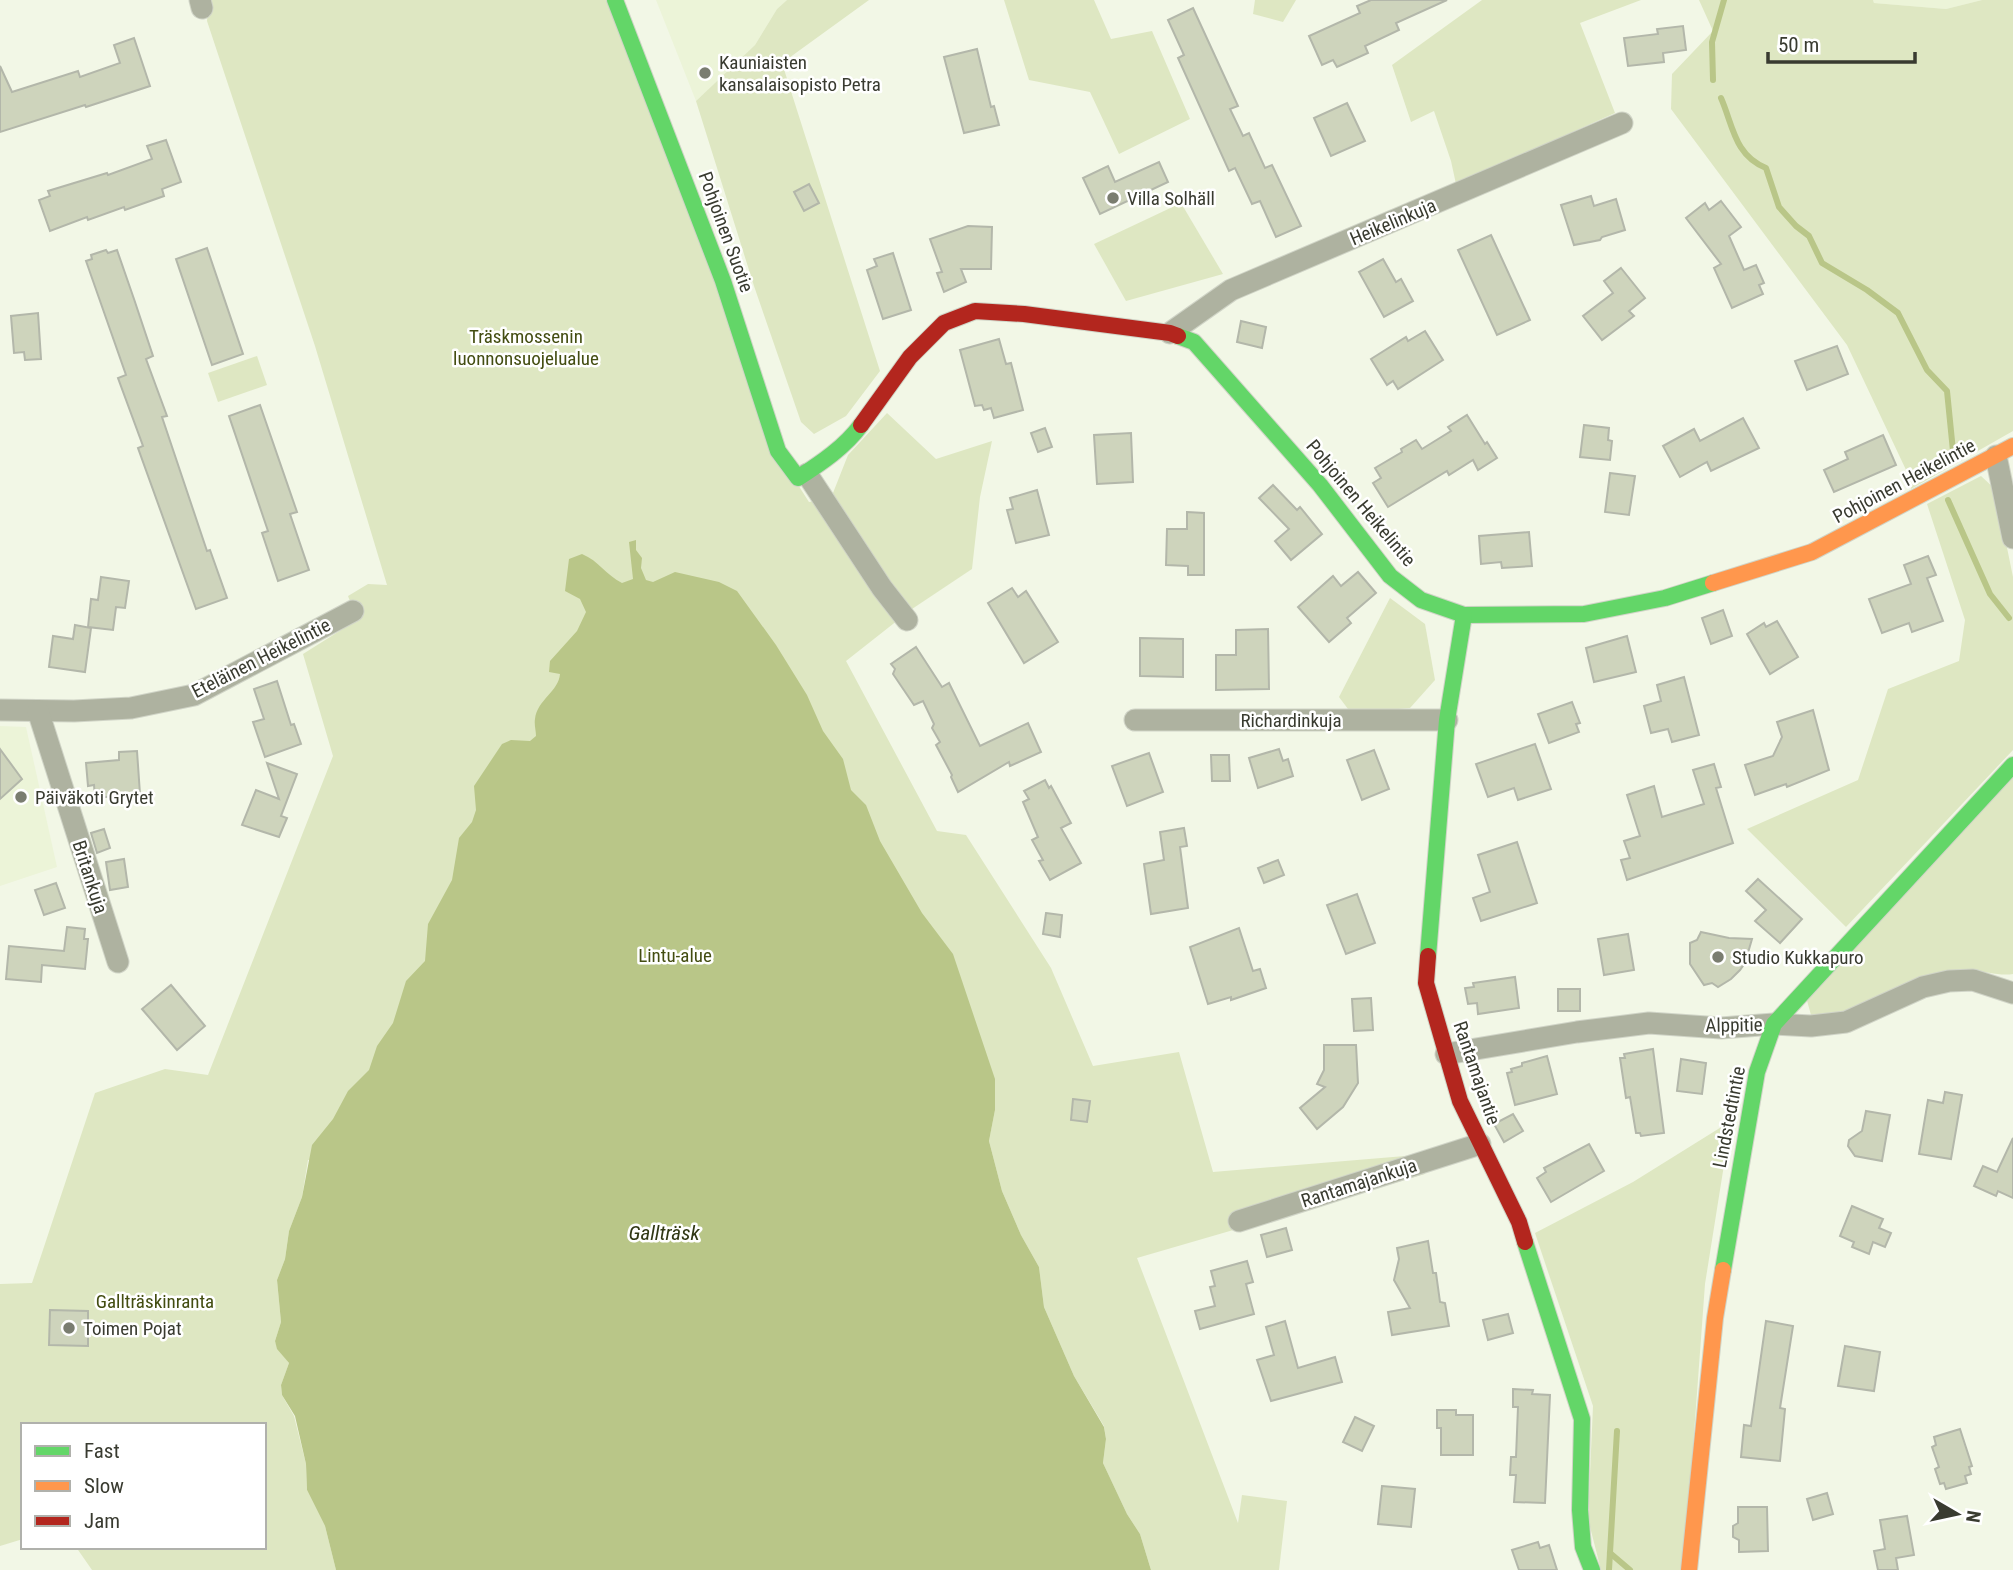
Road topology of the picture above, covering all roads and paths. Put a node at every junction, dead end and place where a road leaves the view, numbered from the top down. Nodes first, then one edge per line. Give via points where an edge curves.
1 (615, 0) edge
2 (1622, 123) dead end
3 (1170, 333) junction
4 (2005, 451) edge
5 (802, 476) junction
6 (2013, 538) edge
7 (353, 611) dead end
8 (1464, 615) junction
9 (907, 620) dead end
10 (0, 710) edge
11 (38, 711) junction
12 (1135, 720) dead end
13 (1447, 720) junction
14 (2013, 765) edge
15 (118, 962) dead end
16 (2013, 993) edge
17 (1774, 1024) junction
18 (1446, 1054) junction
19 (1480, 1144) junction
20 (1238, 1221) dead end
21 (1592, 1570) edge
22 (1689, 1570) edge

1 - 5 street, Pohjoinen Suotie via 723,281 778,450
2 - 3 street, Heikelinkuja via 1231,290
3 - 5 street, Pohjoinen Heikelintie via 975,311 944,323 910,357 854,435
3 - 8 street, Pohjoinen Heikelintie via 1194,342 1214,362 1320,485 1390,576 1421,600
4 - 6 street
4 - 8 street, Pohjoinen Heikelintie via 1812,552 1665,598 1584,614
5 - 9 street
7 - 11 street, Eteläinen Heikelintie via 194,695 131,708
8 - 13 street, Rantamajantie
10 - 11 street, Eteläinen Heikelintie
11 - 15 street, Britankuja
12 - 13 street, Richardinkuja
13 - 18 street, Rantamajantie via 1426,973
14 - 17 street, Lindstedtintie
16 - 17 street, Alppitie via 1973,981 1950,981 1923,987 1846,1022
17 - 18 street, Alppitie via 1721,1028 1649,1023
17 - 22 street, Lindstedtintie via 1757,1072 1715,1318
18 - 19 street, Rantamajantie via 1460,1101
19 - 20 street, Rantamajankuja
19 - 21 street, Rantamajantie via 1519,1222 1582,1419 1580,1510 1583,1546

